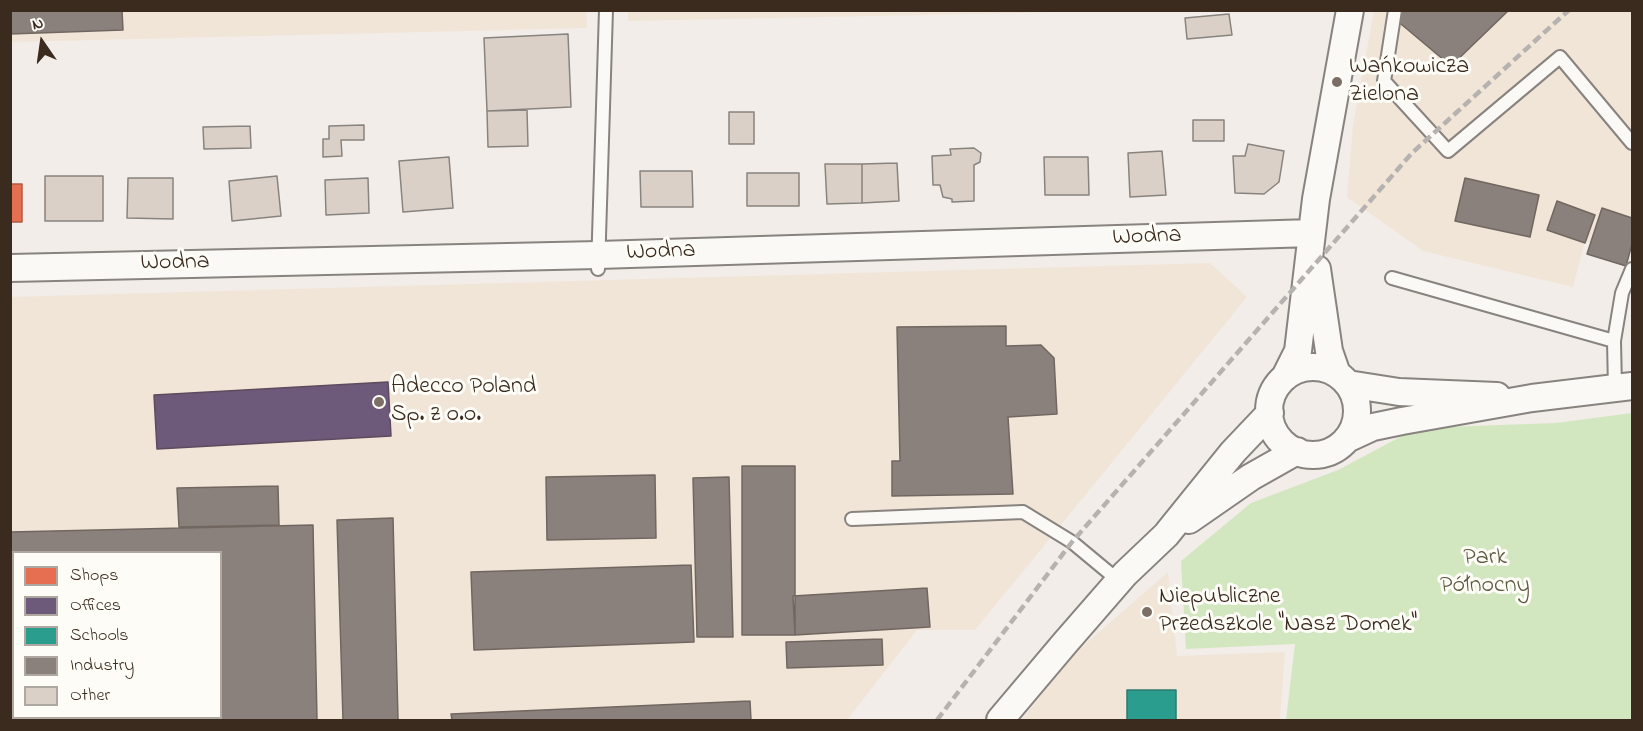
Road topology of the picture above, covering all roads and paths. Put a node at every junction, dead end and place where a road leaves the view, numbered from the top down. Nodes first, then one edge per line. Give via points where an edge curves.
1 (606, 10) edge
2 (1350, 10) edge
3 (1395, 10) edge
4 (1632, 143) edge
5 (1312, 234) junction
6 (598, 262) junction
7 (10, 268) edge
8 (1632, 269) edge
9 (1392, 278) dead end
10 (1629, 289) edge
11 (1614, 341) junction
12 (1285, 377) junction
13 (1343, 379) junction
14 (1624, 387) edge
15 (1533, 398) junction
16 (1270, 413) junction
17 (1347, 439) junction
18 (1296, 451) junction
19 (852, 519) dead end
20 (1166, 535) junction
21 (1119, 581) junction
22 (1000, 720) edge

1 - 6 lane
2 - 5 street
3 - 4 lane via 1384,81 1448,151 1560,57
5 - 6 street, Wodna
5 - 12 street via 1298,351
5 - 13 street via 1329,351
6 - 7 street, Wodna
8 - 10 lane
9 - 11 lane
10 - 11 lane
11 - 14 lane
12 - 13 street via 1311,367
12 - 16 street via 1274,393
13 - 15 street via 1399,392
13 - 17 street via 1355,397 1357,412
14 - 15 street
15 - 17 street via 1373,427
16 - 18 street via 1280,440
16 - 20 street
17 - 18 street via 1324,453
18 - 20 street
19 - 21 lane via 1023,512 1072,543
20 - 21 street
21 - 22 street

